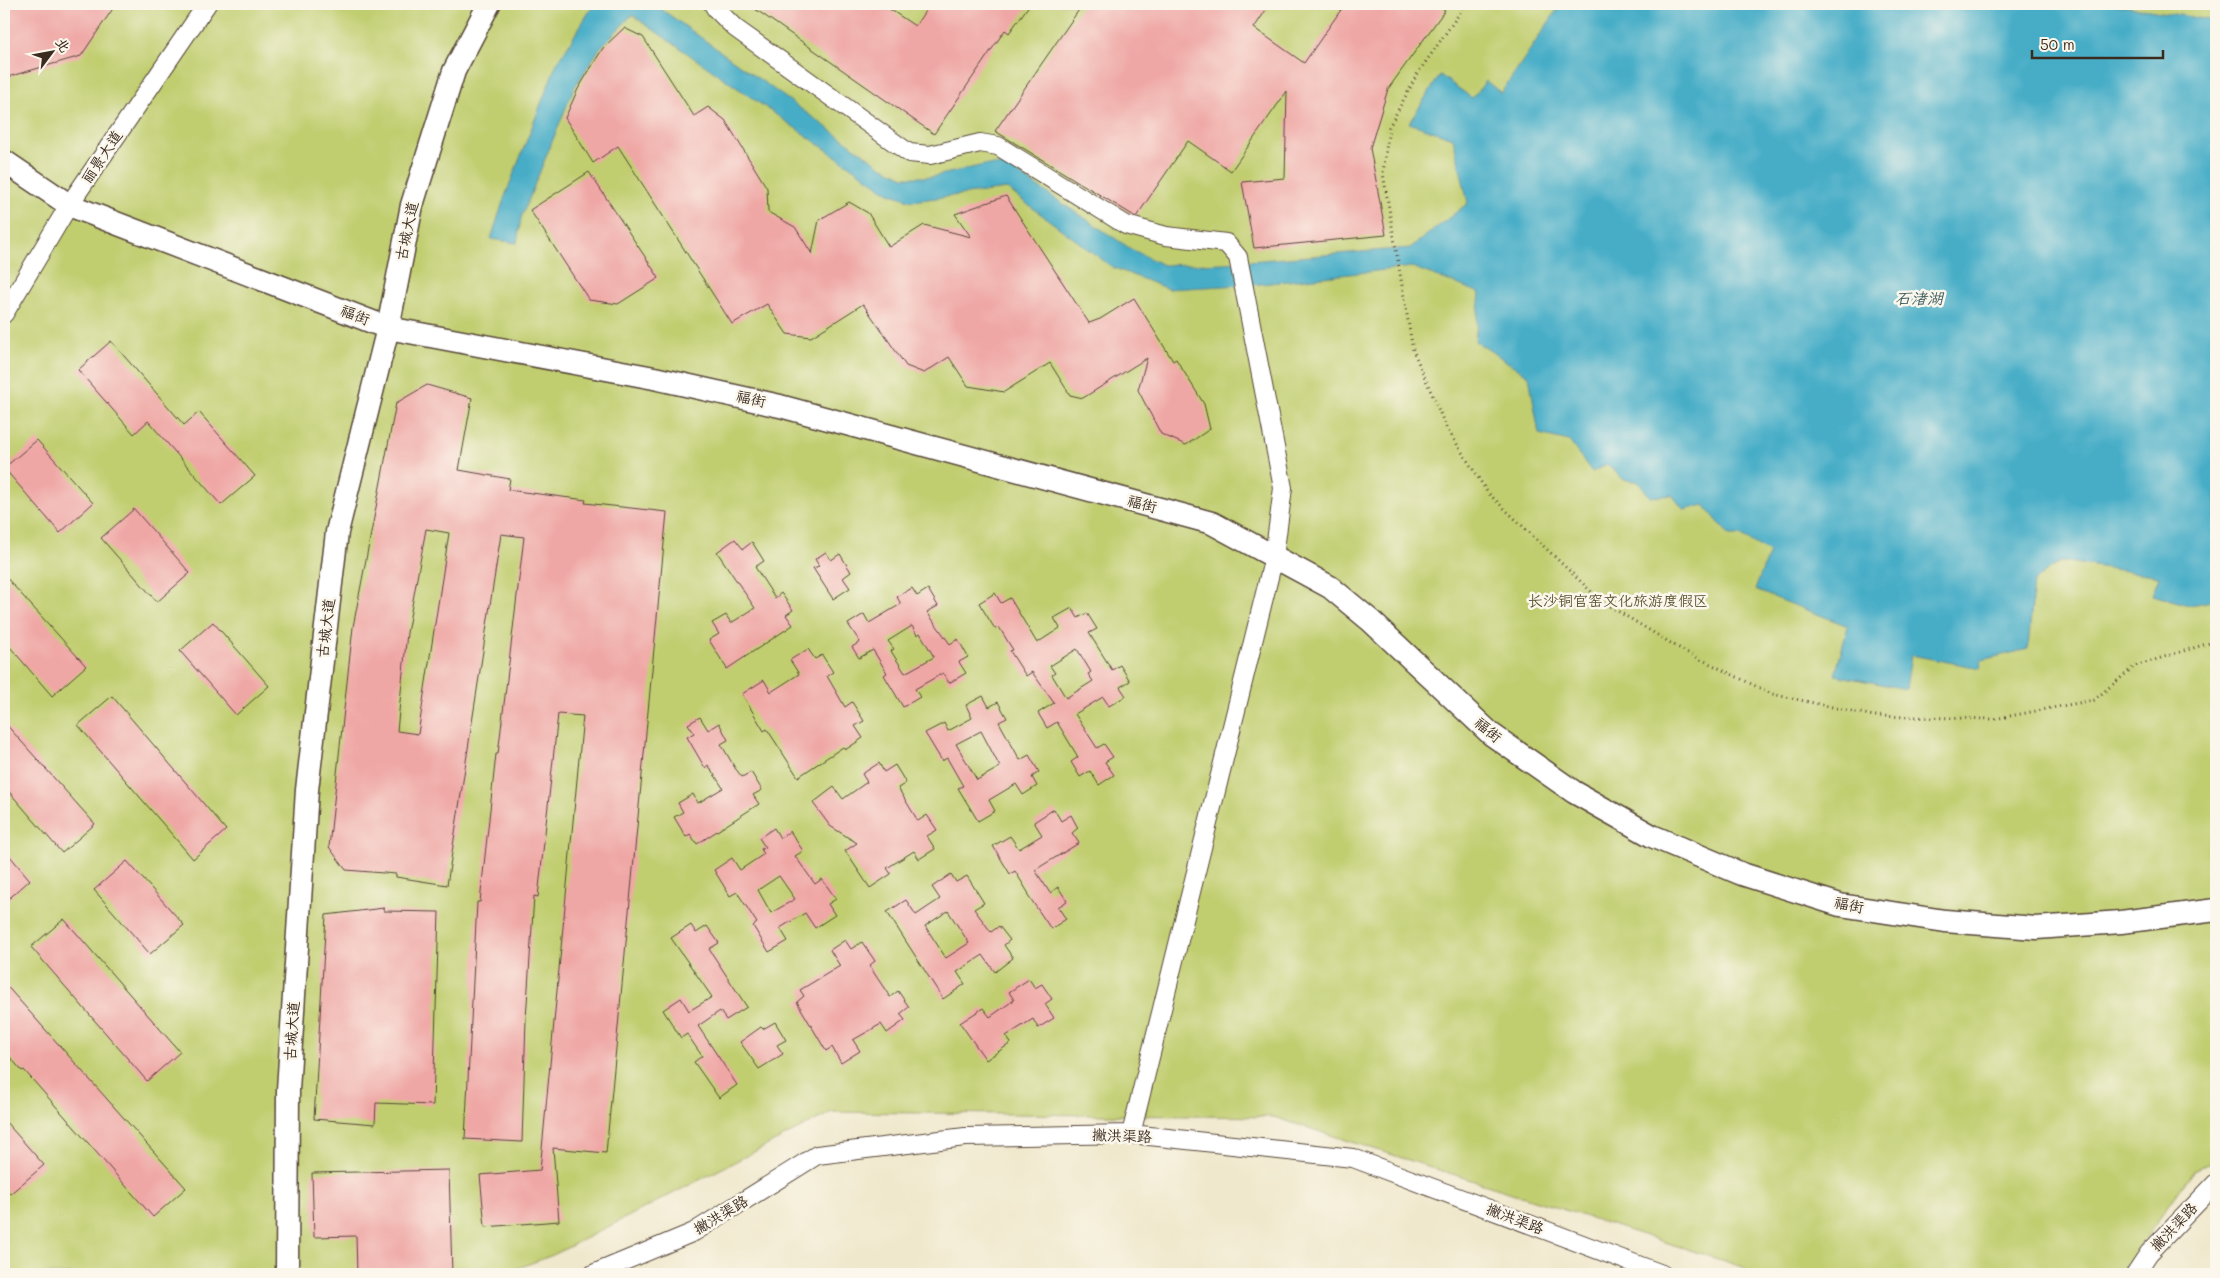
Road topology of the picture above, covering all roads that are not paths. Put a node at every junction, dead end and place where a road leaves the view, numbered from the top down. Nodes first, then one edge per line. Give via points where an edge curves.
1 (206, 4) edge
2 (489, 4) edge
3 (713, 4) edge
4 (4, 161) edge
5 (69, 205) junction
6 (4, 314) edge
7 (388, 328) junction
8 (1274, 557) junction
9 (2216, 910) edge
10 (1132, 1134) junction
11 (2216, 1184) edge
12 (287, 1274) edge
13 (593, 1274) edge
14 (1662, 1274) edge
15 (2135, 1274) edge

1 - 5 street, 丽景大道
2 - 7 street, 古城大道 via 454,71 412,205
3 - 8 street via 735,28 909,153 930,155 980,143 998,146 1126,224 1166,236 1226,243 1238,257 1283,488
4 - 5 street, 福街
5 - 6 street, 丽景大道
5 - 7 street, 福街
7 - 8 street, 福街 via 654,378 780,406 1212,523
7 - 12 street, 古城大道 via 337,532 307,790 288,1090
8 - 9 street, 福街 via 1330,587 1491,734 1574,792 1652,836 1742,874 1840,905 1945,921 2036,928
8 - 10 street
10 - 13 street, 撇洪渠路 via 965,1137 817,1155 694,1232
10 - 14 street, 撇洪渠路 via 1353,1158
11 - 15 street, 撇洪渠路 via 2149,1253

